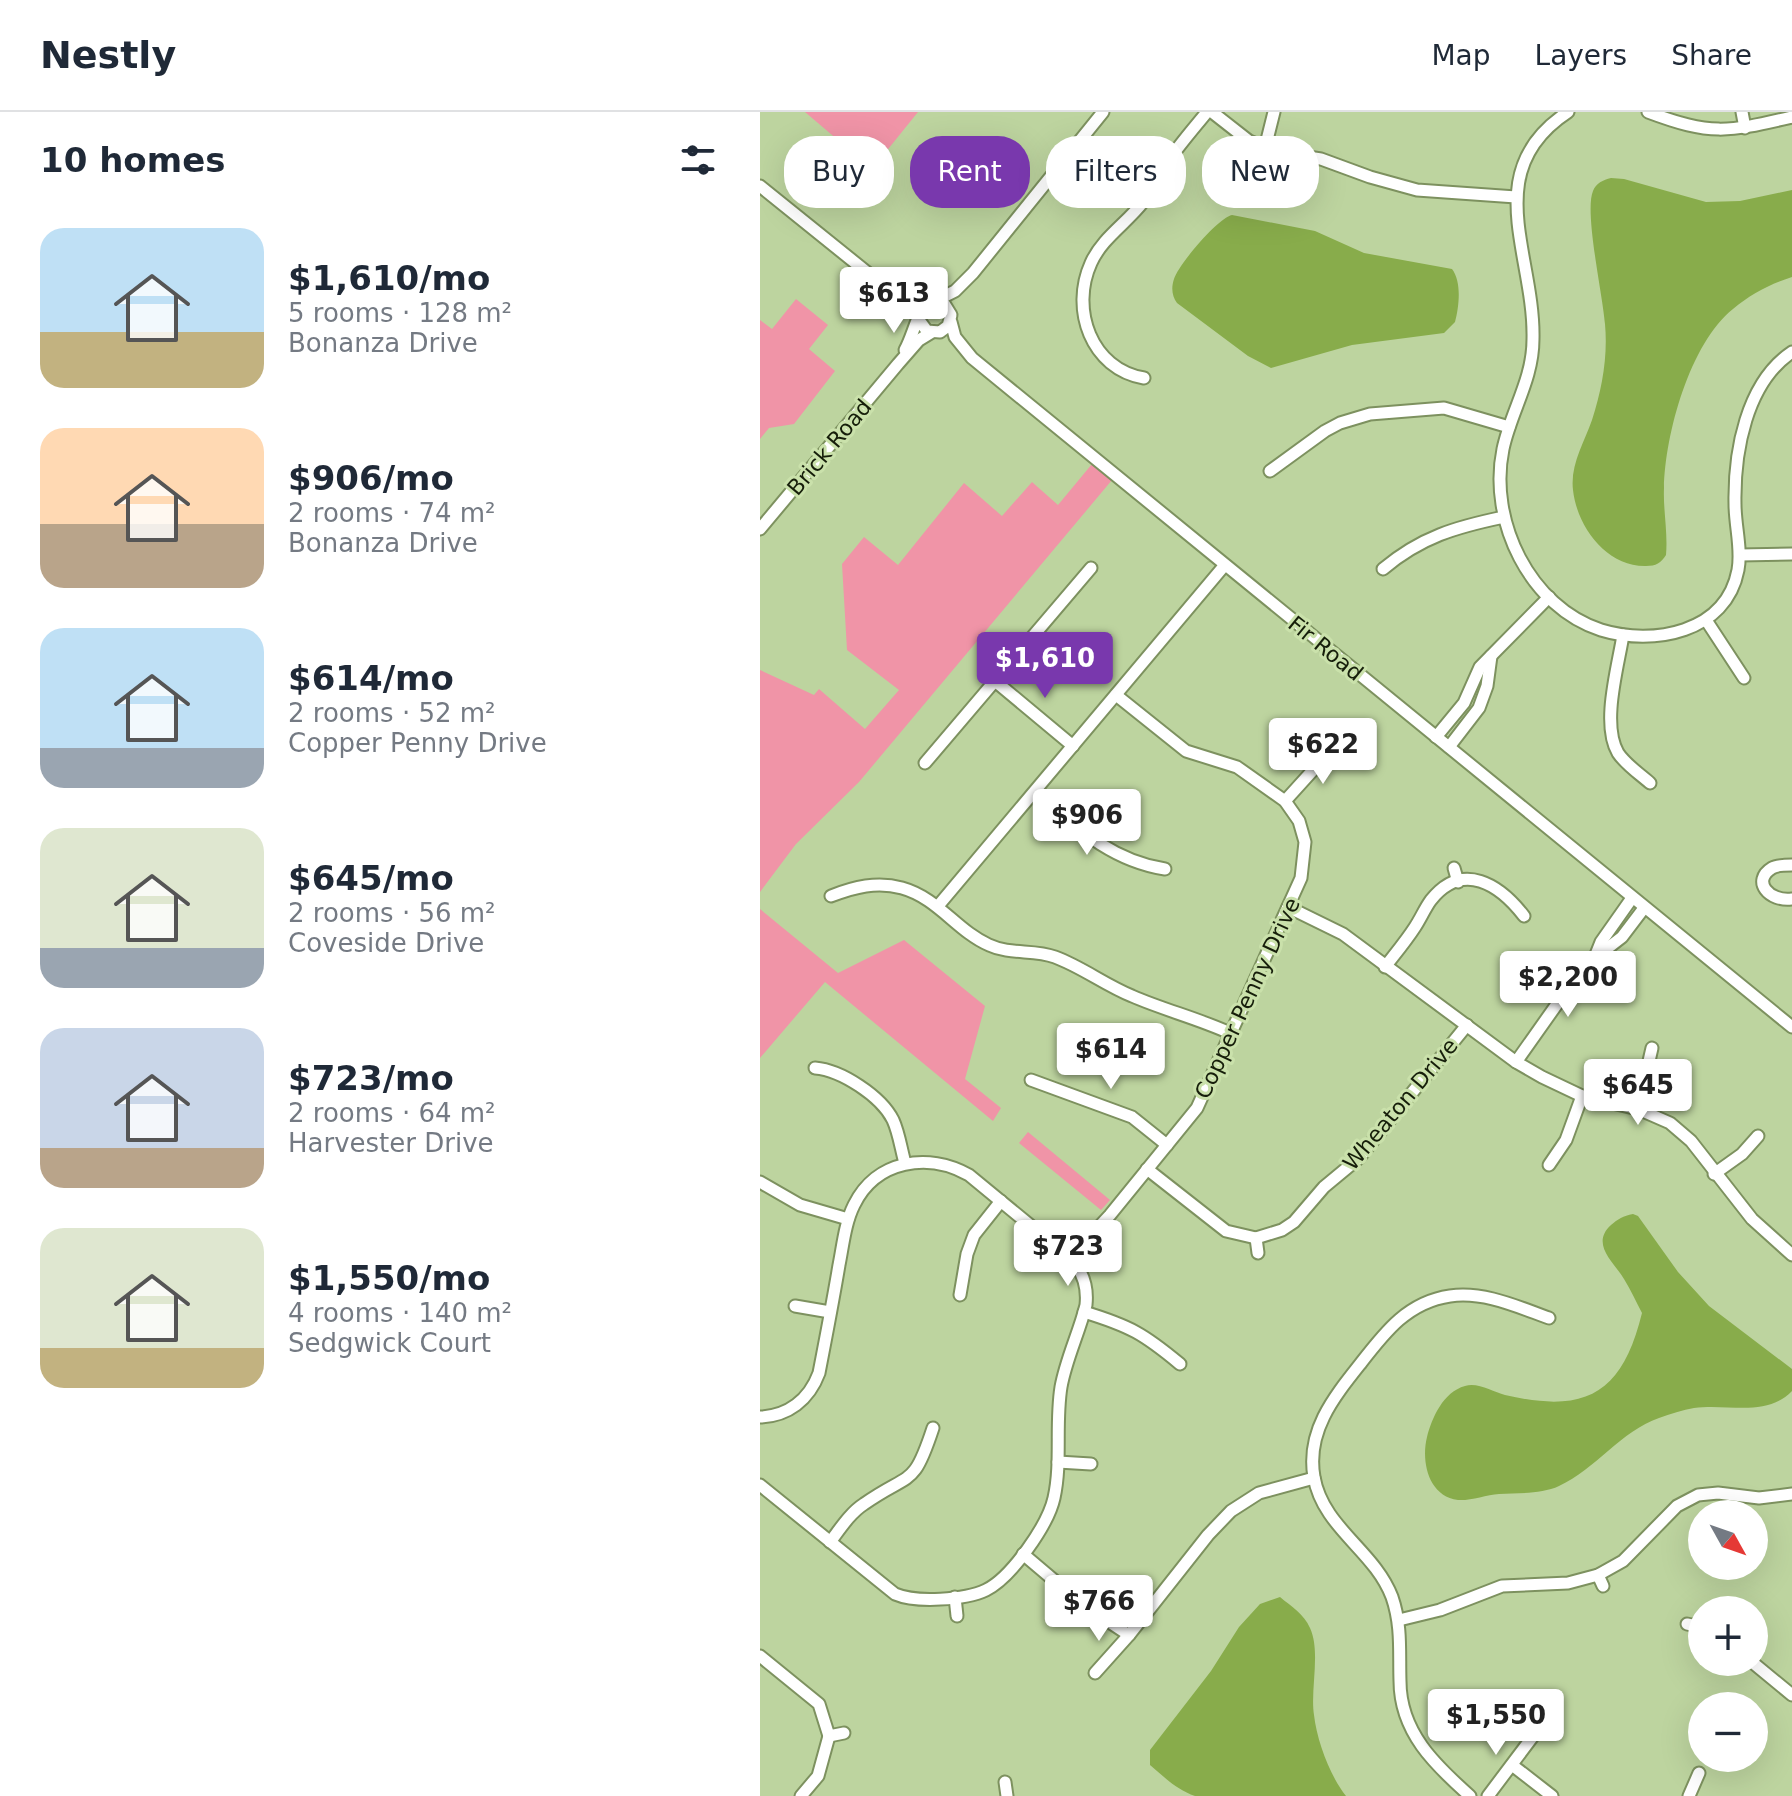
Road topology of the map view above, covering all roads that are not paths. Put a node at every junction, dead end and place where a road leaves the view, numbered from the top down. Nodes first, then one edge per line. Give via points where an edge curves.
1 (1103, 112) edge
2 (1210, 112) edge
3 (1274, 112) edge
4 (1568, 112) edge
5 (1648, 112) edge
6 (1742, 112) edge
7 (1792, 117) edge
8 (1745, 128) junction
9 (1243, 136) edge
10 (1268, 136) edge
11 (1319, 159) edge
12 (760, 186) edge
13 (1516, 197) junction
14 (973, 273) junction
15 (876, 280) junction
16 (934, 300) junction
17 (919, 318) junction
18 (951, 318) junction
19 (933, 333) junction
20 (1792, 352) edge
21 (972, 358) junction
22 (898, 364) junction
23 (1144, 378) dead end
24 (1509, 427) junction
25 (1270, 471) dead end
26 (1504, 517) junction
27 (760, 529) edge
28 (1792, 554) edge
29 (1740, 555) junction
30 (1224, 566) junction
31 (1091, 568) dead end
32 (1383, 569) dead end
33 (1549, 597) junction
34 (1706, 620) junction
35 (1623, 635) junction
36 (1492, 655) junction
37 (1744, 678) dead end
38 (995, 681) junction
39 (1116, 695) junction
40 (1436, 737) junction
41 (1073, 746) junction
42 (1449, 747) junction
43 (1322, 748) dead end
44 (925, 763) dead end
45 (1650, 783) dead end
46 (1035, 792) junction
47 (1285, 801) junction
48 (1792, 865) edge
49 (1454, 868) dead end
50 (1165, 869) dead end
51 (1458, 882) junction
52 (831, 896) dead end
53 (1632, 898) junction
54 (1792, 899) edge
55 (938, 906) junction
56 (1288, 907) junction
57 (1644, 908) junction
58 (1524, 916) dead end
59 (1595, 958) junction
60 (1385, 967) junction
61 (1467, 1025) junction
62 (1792, 1027) edge
63 (1230, 1033) junction
64 (1652, 1048) dead end
65 (1516, 1062) junction
66 (815, 1068) dead end
67 (1031, 1080) dead end
68 (1582, 1096) junction
69 (1638, 1109) junction
70 (1758, 1136) dead end
71 (1167, 1145) junction
72 (905, 1163) junction
73 (1549, 1165) dead end
74 (1147, 1169) junction
75 (1714, 1174) junction
76 (760, 1182) edge
77 (1001, 1201) junction
78 (848, 1219) junction
79 (1256, 1238) junction
80 (1258, 1253) dead end
81 (1792, 1255) edge
82 (1070, 1258) junction
83 (960, 1295) dead end
84 (795, 1306) dead end
85 (830, 1312) junction
86 (1084, 1312) junction
87 (1549, 1318) dead end
88 (1180, 1364) dead end
89 (760, 1417) edge
90 (933, 1428) dead end
91 (1058, 1462) junction
92 (1091, 1464) dead end
93 (1314, 1478) junction
94 (762, 1491) edge
95 (1791, 1497) edge
96 (830, 1542) junction
97 (1023, 1554) junction
98 (955, 1597) junction
99 (957, 1616) dead end
100 (1399, 1620) junction
101 (1129, 1635) junction
102 (760, 1656) edge
103 (1095, 1673) dead end
104 (1768, 1675) edge
105 (1792, 1695) edge
106 (1552, 1711) dead end
107 (844, 1733) dead end
108 (829, 1736) junction
109 (1512, 1765) junction
110 (1699, 1773) dead end
111 (1005, 1782) dead end
112 (801, 1796) edge
113 (1007, 1796) edge
114 (1470, 1796) edge
115 (1488, 1796) edge
116 (1552, 1796) edge
117 (1689, 1796) edge

1 - 14 street
2 - 9 street
2 - 23 street via 1099,249 1084,287 1085,318 1095,345 1122,373
3 - 10 street
4 - 13 street via 1531,149 1521,167
5 - 8 street via 1699,129
6 - 8 street
7 - 8 street
11 - 13 street via 1417,190
12 - 15 street
13 - 24 street via 1533,340 1526,385
14 - 16 street via 955,291
14 - 18 street
15 - 16 street
15 - 17 street
16 - 17 street via 923,306
16 - 18 street via 947,305
17 - 19 street
17 - 22 street, Brick Road
18 - 19 street via 944,330
18 - 21 street, Fir Road via 955,337
19 - 21 street, Fir Road
19 - 22 street, Brick Road via 919,340
20 - 29 street via 1766,376 1744,430 1735,481
21 - 30 street, Fir Road
22 - 27 street, Brick Road
24 - 25 street via 1444,408 1370,414 1325,431
24 - 26 street via 1500,464
26 - 32 street via 1431,537
26 - 33 street via 1522,561
28 - 29 street
29 - 34 street via 1733,587
30 - 39 street
30 - 40 street, Fir Road
31 - 38 street
33 - 35 street via 1583,622
33 - 36 street
34 - 35 street via 1658,636
34 - 37 street
35 - 45 street via 1612,737 1622,758
36 - 40 street via 1480,667 1461,708
36 - 42 street via 1479,708
38 - 41 street
38 - 44 street
39 - 41 street
39 - 47 street via 1186,751 1237,767
40 - 42 street, Fir Road
41 - 46 street
42 - 53 street, Fir Road
43 - 47 street via 1314,769
46 - 50 street via 1101,846 1132,862
46 - 55 street
47 - 56 street, Copper Penny Drive via 1305,842 1305,866
48 - 54 street via 1771,868 1764,881 1770,896
49 - 51 street
51 - 58 street via 1472,879 1494,886
51 - 60 street via 1430,901
52 - 55 street via 884,885
53 - 57 street, Fir Road
53 - 59 street
55 - 63 street via 991,946 1054,956 1132,996
56 - 60 street via 1332,927
56 - 63 street, Copper Penny Drive
57 - 59 street via 1622,937
57 - 62 street, Fir Road
59 - 65 street
60 - 61 street
61 - 65 street
61 - 79 street, Wheaton Drive via 1352,1166 1324,1187 1294,1222
63 - 71 street, Copper Penny Drive via 1197,1108
64 - 69 street
65 - 68 street
66 - 72 street via 837,1072 887,1110
67 - 71 street via 1132,1117
68 - 69 street
68 - 73 street via 1566,1140
69 - 75 street via 1680,1131
70 - 75 street
71 - 74 street, Copper Penny Drive
72 - 77 street via 955,1167
72 - 78 street via 867,1186
74 - 79 street via 1214,1224
74 - 82 street, Copper Penny Drive
75 - 81 street
76 - 78 street via 792,1201
77 - 82 street
77 - 83 street via 974,1235
78 - 85 street
79 - 80 street
82 - 86 street via 1082,1273
84 - 85 street
85 - 89 street via 812,1387 791,1409
86 - 88 street via 1132,1328
86 - 91 street via 1060,1390
87 - 93 street via 1478,1296 1451,1296 1410,1310 1332,1400 1315,1440
90 - 96 street via 913,1475 864,1504
91 - 92 street
91 - 97 street via 1050,1512
93 - 100 street via 1335,1524 1379,1571
93 - 101 street via 1259,1493 1231,1511
94 - 96 street
95 - 100 street via 1698,1495 1677,1506 1600,1581 1502,1586
96 - 98 street via 895,1594 914,1600
97 - 98 street via 993,1586
97 - 101 street
98 - 99 street
100 - 114 street via 1403,1708 1416,1738
101 - 103 street
102 - 108 street via 819,1704
104 - 105 street
106 - 109 street
107 - 108 street
108 - 112 street via 818,1776
109 - 115 street
109 - 116 street
110 - 117 street
111 - 113 street

